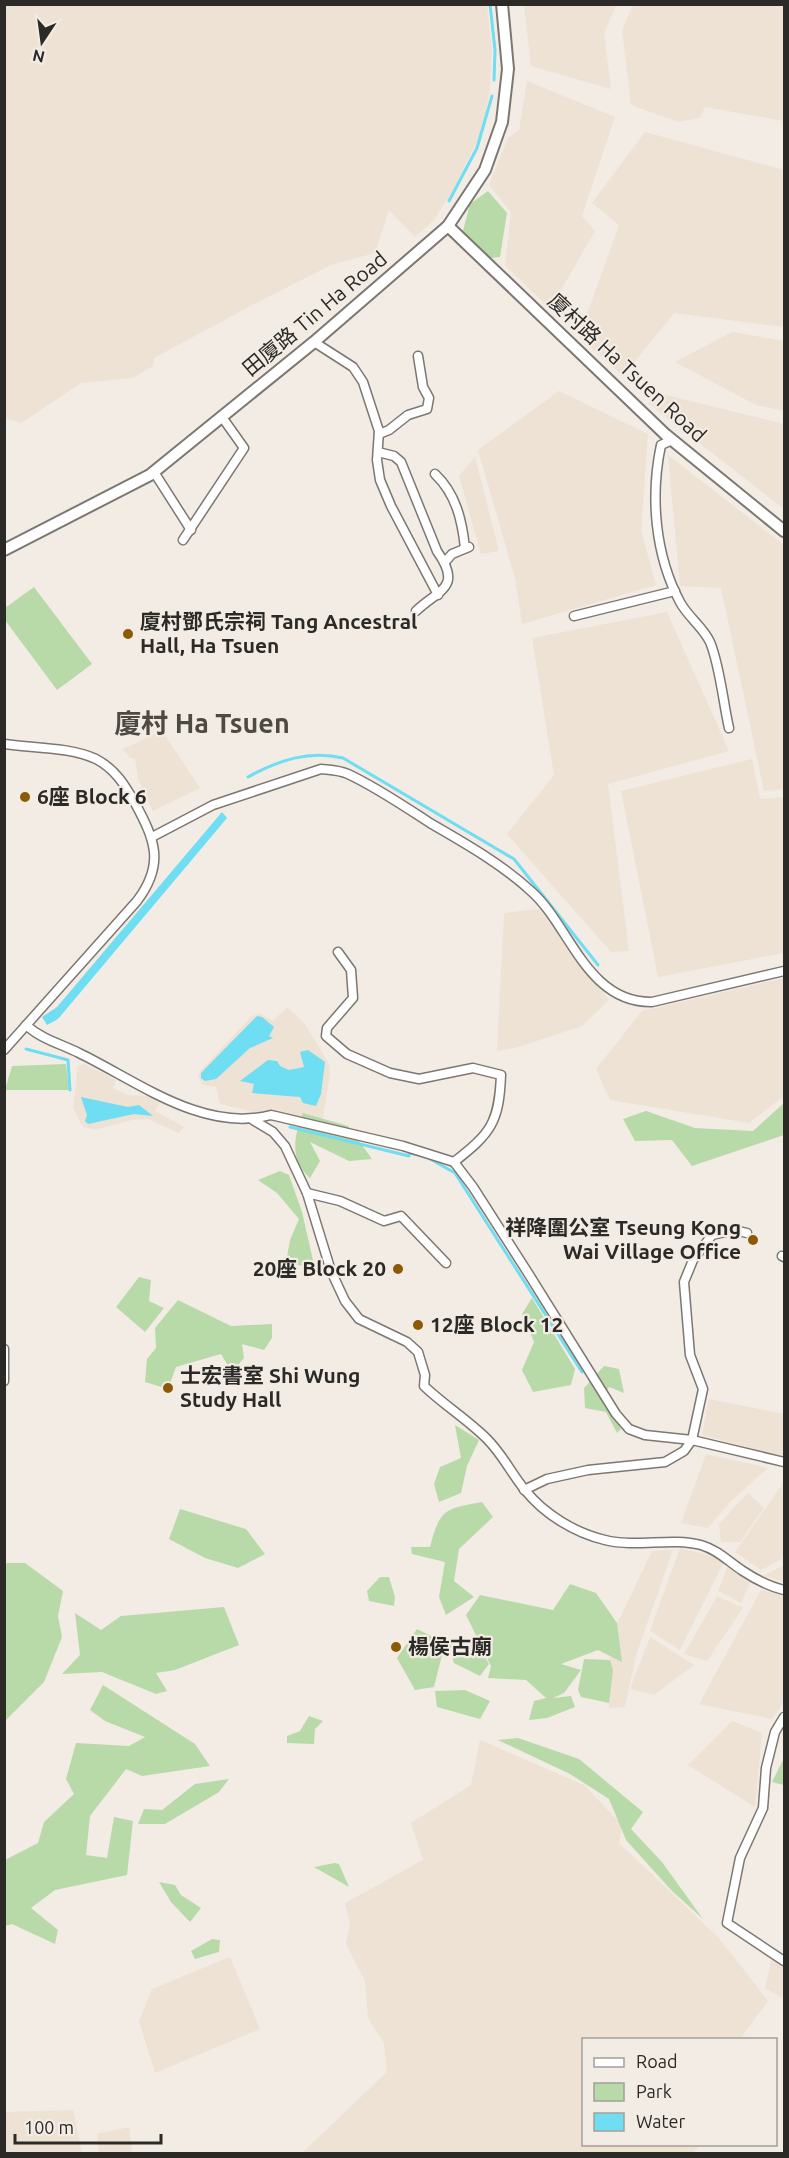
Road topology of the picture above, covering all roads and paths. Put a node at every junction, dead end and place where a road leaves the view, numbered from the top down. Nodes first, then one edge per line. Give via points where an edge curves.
1 (502, 4) edge
2 (448, 226) junction
3 (314, 342) junction
4 (418, 356) dead end
5 (222, 417) junction
6 (379, 434) junction
7 (672, 440) junction
8 (378, 452) junction
9 (154, 472) junction
10 (435, 474) dead end
11 (191, 530) junction
12 (784, 531) edge
13 (183, 540) dead end
14 (4, 550) edge
15 (445, 562) junction
16 (675, 591) junction
17 (438, 595) junction
18 (416, 611) dead end
19 (574, 616) dead end
20 (729, 728) dead end
21 (4, 744) edge
22 (152, 837) junction
23 (338, 952) dead end
24 (784, 971) edge
25 (26, 1025) junction
26 (4, 1050) edge
27 (253, 1120) junction
28 (454, 1162) junction
29 (307, 1193) junction
30 (747, 1233) dead end
31 (446, 1263) dead end
32 (4, 1349) edge
33 (4, 1381) edge
34 (692, 1440) junction
35 (784, 1462) edge
36 (524, 1490) junction
37 (784, 1590) edge
38 (784, 1717) edge
39 (784, 1960) edge

1 - 2 street, 田廈路 Tin Ha Road via 508,69 502,122 486,170
2 - 3 street, 田廈路 Tin Ha Road
2 - 7 street, 廈村路 Ha Tsuen Road
3 - 5 street, 田廈路 Tin Ha Road
3 - 6 street via 353,367 363,382
4 - 6 street via 423,387 429,398 427,409 408,415
5 - 9 street, 田廈路 Tin Ha Road
5 - 11 street via 244,448
6 - 8 street
7 - 12 street, 廈村路 Ha Tsuen Road
7 - 16 street via 661,445 655,501 660,546
8 - 15 street via 401,462
8 - 17 street via 380,480
9 - 11 street
9 - 14 street, 田廈路 Tin Ha Road
10 - 15 street via 447,485 457,506 467,547
11 - 13 street
15 - 17 street via 447,583
16 - 19 street
16 - 20 street via 711,644
17 - 18 street
21 - 22 street via 78,754 103,763 123,783
22 - 24 street via 222,802 321,769 334,770 404,806 496,863 534,893 579,959 604,984 631,999 652,1002
22 - 25 street via 154,864 145,891
23 - 28 street via 351,970 353,998 327,1028 326,1036 347,1054 419,1079 473,1068 501,1075 499,1110 493,1126
25 - 26 street
25 - 27 street via 36,1034 181,1106
27 - 28 street via 271,1115
27 - 29 street via 273,1132 285,1146
28 - 34 street via 623,1423 645,1435
29 - 31 street via 340,1201 384,1221 401,1216
29 - 36 street via 331,1271 345,1301 359,1319 407,1342 418,1352 424,1386 485,1437 506,1460
30 - 34 street via 734,1230 712,1235 693,1260 684,1282 690,1355 703,1389
32 - 33 street
34 - 35 street
34 - 36 street via 675,1458 665,1462 588,1470 547,1479
36 - 37 street via 542,1509 588,1535 628,1544 702,1545 744,1572
38 - 39 street via 775,1732 766,1768 763,1808 740,1858 727,1923

